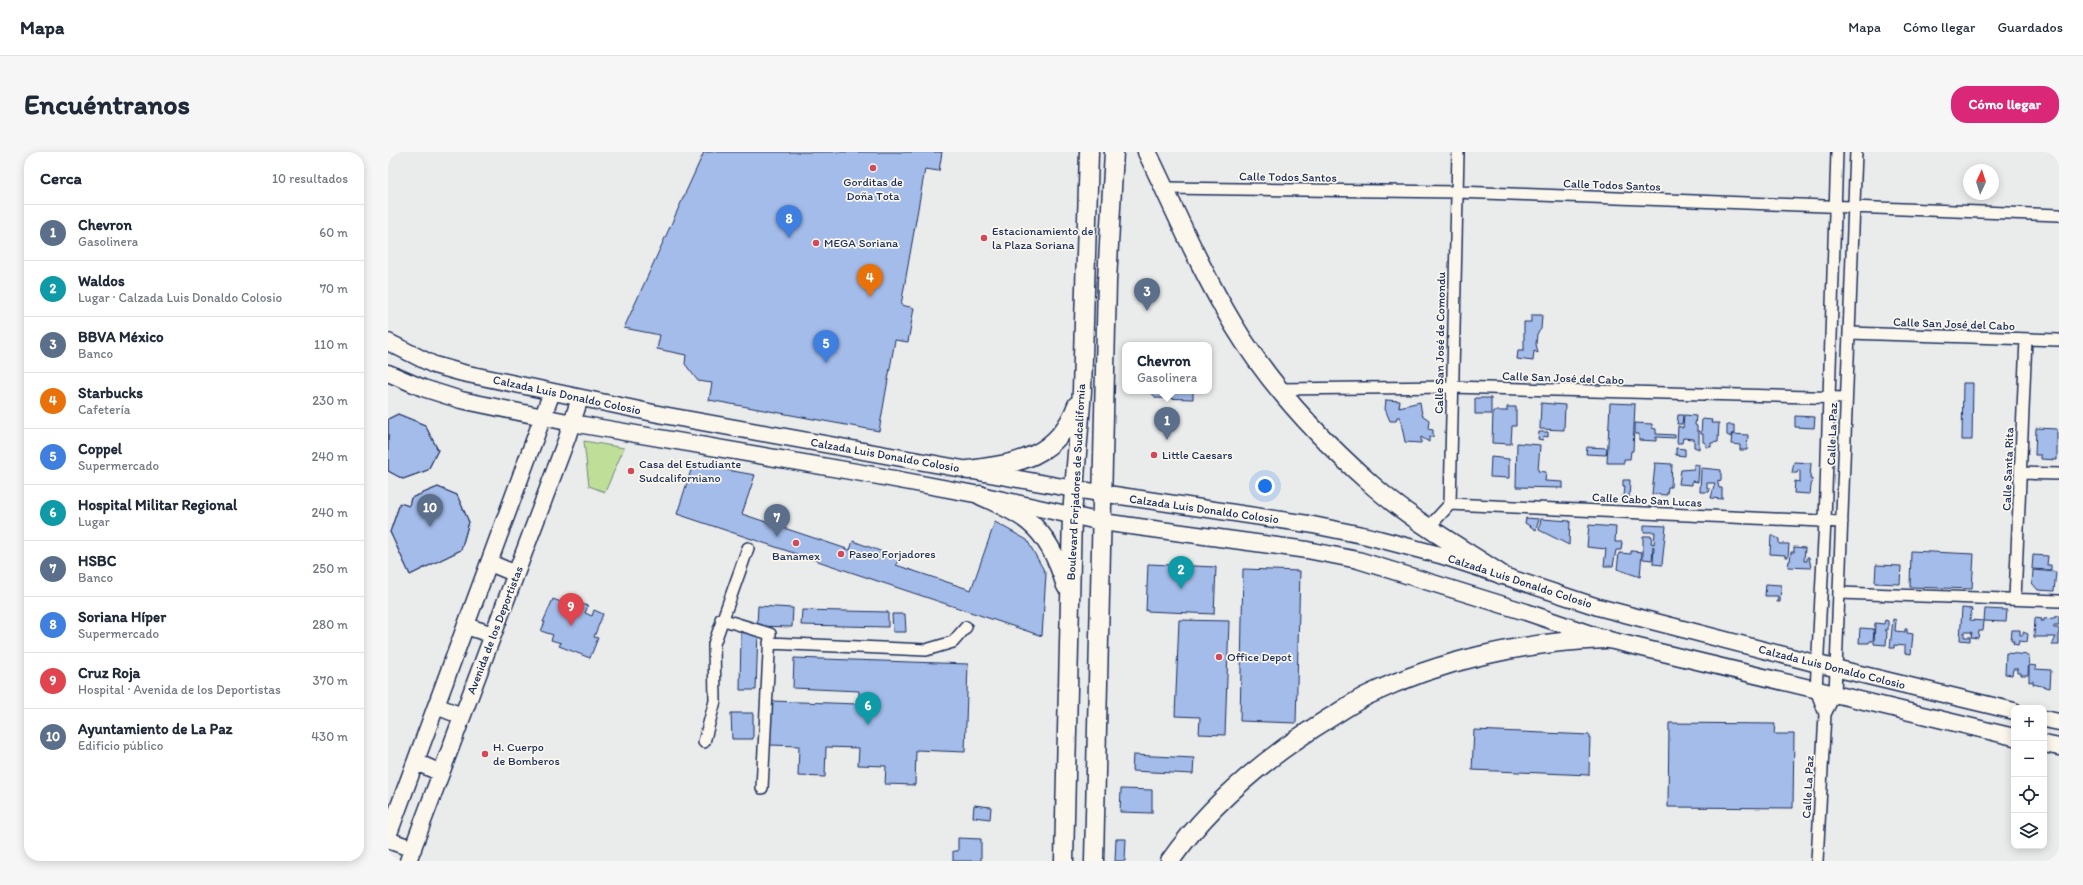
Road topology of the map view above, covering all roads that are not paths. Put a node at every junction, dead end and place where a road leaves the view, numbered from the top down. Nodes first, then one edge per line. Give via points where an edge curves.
1 (1107, 152) edge
2 (1114, 152) edge
3 (1146, 152) edge
4 (1458, 152) edge
5 (1837, 152) edge
6 (1856, 152) edge
7 (1088, 156) edge
8 (1164, 188) junction
9 (1457, 192) junction
10 (1835, 205) junction
11 (1852, 206) junction
12 (2059, 215) edge
13 (1085, 244) junction
14 (1106, 281) junction
15 (1848, 333) junction
16 (2026, 340) junction
17 (2059, 340) edge
18 (388, 342) edge
19 (388, 373) edge
20 (1451, 388) junction
21 (1279, 389) junction
22 (1082, 391) junction
23 (552, 392) junction
24 (580, 398) junction
25 (1829, 398) junction
26 (1846, 398) junction
27 (544, 417) junction
28 (572, 423) junction
29 (894, 456) junction
30 (968, 470) junction
31 (862, 473) junction
32 (2020, 473) junction
33 (2059, 474) edge
34 (1074, 489) junction
35 (1102, 494) junction
36 (980, 495) junction
37 (1450, 504) junction
38 (1072, 515) junction
39 (1825, 521) junction
40 (1102, 522) junction
41 (1842, 522) junction
42 (1429, 527) junction
43 (748, 548) dead end
44 (490, 563) junction
45 (516, 574) junction
46 (1502, 575) junction
47 (1840, 593) junction
48 (2015, 599) junction
49 (1071, 600) junction
50 (2059, 601) edge
51 (722, 620) junction
52 (466, 626) junction
53 (966, 627) dead end
54 (493, 635) junction
55 (1605, 639) junction
56 (770, 643) junction
57 (1818, 664) junction
58 (1836, 669) junction
59 (1816, 690) junction
60 (1835, 694) junction
61 (436, 706) junction
62 (2011, 711) edge
63 (1825, 714) junction
64 (462, 716) junction
65 (2047, 720) edge
66 (2059, 722) edge
67 (2011, 736) edge
68 (704, 742) dead end
69 (2047, 745) edge
70 (2059, 747) edge
71 (416, 762) junction
72 (441, 773) junction
73 (762, 788) dead end
74 (1067, 791) junction
75 (1097, 792) junction
76 (388, 836) edge
77 (388, 840) edge
78 (411, 855) edge
79 (1064, 861) edge
80 (1094, 861) edge
81 (1170, 861) edge
82 (1817, 861) edge

1 - 7 main road via 1101,166 1093,167
2 - 14 main road, Boulevard Forjadores de Sudcalifornia
3 - 8 main road
4 - 9 street, Calle San José de Comondu
5 - 10 street, Calle La Paz
6 - 11 street, Calle La Paz
7 - 13 main road, Boulevard Forjadores de Sudcalifornia
8 - 9 street, Calle Todos Santos
8 - 21 main road via 1208,282 1234,326
9 - 10 street, Calle Todos Santos
9 - 20 street, Calle San José de Comondu
10 - 11 street, Calle Todos Santos
10 - 25 street, Calle La Paz
11 - 12 street, Calle Todos Santos
11 - 15 street, Calle La Paz
13 - 14 main road via 1094,237 1101,241
13 - 22 main road, Boulevard Forjadores de Sudcalifornia
14 - 35 main road, Boulevard Forjadores de Sudcalifornia
15 - 16 street, Calle San José del Cabo
15 - 26 street, Calle La Paz
16 - 17 street, Calle San José del Cabo
16 - 32 street, Calle Santa Rita
18 - 23 main road, Calzada Luis Donaldo Colosio via 434,365
19 - 27 main road, Calzada Luis Donaldo Colosio via 461,400
20 - 21 street, Calle San José del Cabo
20 - 25 street, Calle San José del Cabo
20 - 37 street, Calle San José de Comondu
21 - 42 main road via 1319,434 1371,485
22 - 30 main road via 1071,420 1055,442 1040,453 1004,466
22 - 34 main road, Boulevard Forjadores de Sudcalifornia
23 - 24 main road, Calzada Luis Donaldo Colosio
23 - 27 main road
24 - 28 main road, Avenida de los Deportistas
24 - 29 main road, Calzada Luis Donaldo Colosio
25 - 26 street, Calle San José del Cabo
25 - 39 street, Calle La Paz
26 - 41 street, Calle La Paz
27 - 28 main road, Calzada Luis Donaldo Colosio
27 - 44 main road
28 - 31 main road, Calzada Luis Donaldo Colosio
28 - 45 main road, Avenida de los Deportistas
29 - 30 main road, Calzada Luis Donaldo Colosio
29 - 31 main road via 886,468
30 - 34 main road, Calzada Luis Donaldo Colosio
31 - 36 main road, Calzada Luis Donaldo Colosio
32 - 33 street
32 - 48 street, Calle Santa Rita
34 - 35 main road, Calzada Luis Donaldo Colosio
34 - 38 main road, Boulevard Forjadores de Sudcalifornia
35 - 40 main road, Boulevard Forjadores de Sudcalifornia
35 - 46 main road, Calzada Luis Donaldo Colosio via 1308,524 1428,552
36 - 38 main road, Calzada Luis Donaldo Colosio
36 - 49 main road via 1016,513 1038,531 1060,564
37 - 39 street, Calle Cabo San Lucas
37 - 42 street
38 - 40 main road, Calzada Luis Donaldo Colosio
38 - 49 main road, Boulevard Forjadores de Sudcalifornia
39 - 41 street, Calle Cabo San Lucas
39 - 57 street, Calle La Paz
40 - 55 main road, Calzada Luis Donaldo Colosio via 1307,550 1358,560
40 - 75 main road, Boulevard Forjadores de Sudcalifornia
41 - 47 street, Calle La Paz
42 - 46 main road
43 - 51 street
44 - 45 main road
44 - 52 main road
45 - 54 main road, Avenida de los Deportistas
46 - 57 main road, Calzada Luis Donaldo Colosio via 1598,607
47 - 48 street
47 - 58 street, Calle La Paz
48 - 50 street
49 - 74 main road, Boulevard Forjadores de Sudcalifornia
51 - 56 street via 770,634
51 - 68 street via 714,644 715,701
52 - 54 main road
52 - 61 main road
53 - 56 street via 953,642 926,650
54 - 64 main road, Avenida de los Deportistas
55 - 59 main road, Calzada Luis Donaldo Colosio
55 - 81 main road via 1508,649 1436,669 1367,696 1299,737 1244,779 1185,840
56 - 73 street
57 - 58 main road, Calzada Luis Donaldo Colosio
57 - 59 street, Calle La Paz
58 - 60 street, Calle La Paz
58 - 62 main road, Calzada Luis Donaldo Colosio
59 - 60 main road, Calzada Luis Donaldo Colosio
59 - 63 street, Calle La Paz
60 - 63 street, Calle La Paz
60 - 67 main road, Calzada Luis Donaldo Colosio
61 - 64 main road
61 - 71 main road
63 - 82 street, Calle La Paz
64 - 72 main road, Avenida de los Deportistas
65 - 66 main road
69 - 70 main road
71 - 72 main road
71 - 76 main road
72 - 78 main road, Avenida de los Deportistas
74 - 75 main road
74 - 79 main road, Boulevard Forjadores de Sudcalifornia
75 - 80 main road, Boulevard Forjadores de Sudcalifornia
77 - 78 main road

